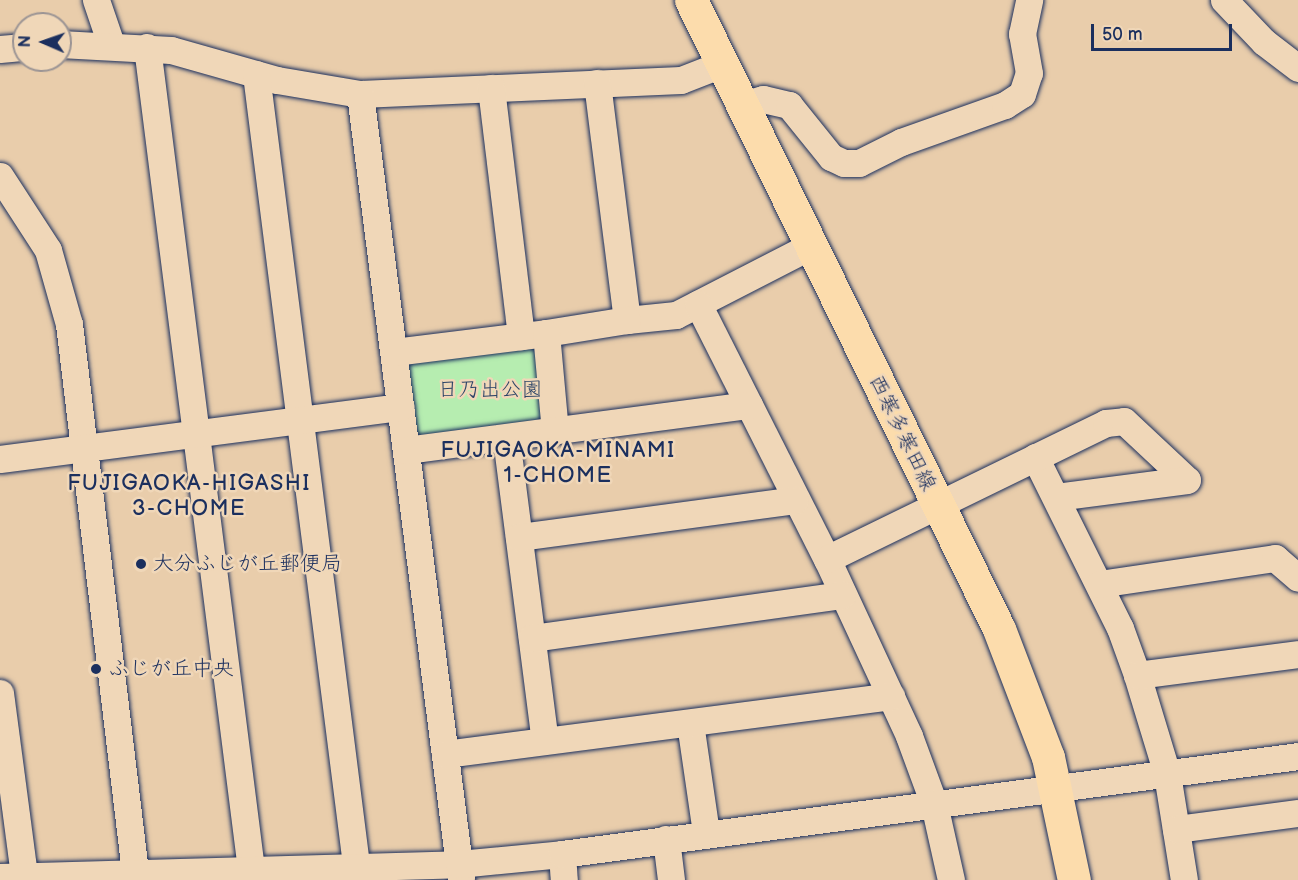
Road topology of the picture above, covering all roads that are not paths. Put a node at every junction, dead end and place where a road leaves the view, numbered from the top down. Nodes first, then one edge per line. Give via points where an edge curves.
1 (96, 0) edge
2 (691, 0) edge
3 (1029, 0) edge
4 (1224, 0) edge
5 (72, 44) edge
6 (111, 44) junction
7 (147, 47) junction
8 (722, 64) junction
9 (1298, 68) edge
10 (256, 74) junction
11 (597, 83) junction
12 (491, 88) junction
13 (360, 94) junction
14 (742, 105) junction
15 (0, 176) edge
16 (810, 246) junction
17 (698, 304) junction
18 (627, 320) junction
19 (534, 334) junction
20 (394, 352) junction
21 (749, 405) junction
22 (401, 407) junction
23 (300, 420) junction
24 (555, 430) junction
25 (196, 434) junction
26 (506, 438) junction
27 (82, 448) junction
28 (406, 450) junction
29 (1035, 457) junction
30 (0, 459) edge
31 (1056, 497) junction
32 (795, 500) junction
33 (937, 505) junction
34 (519, 537) junction
35 (827, 559) junction
36 (1298, 579) edge
37 (1099, 584) junction
38 (842, 595) junction
39 (532, 638) junction
40 (1298, 654) edge
41 (1137, 675) junction
42 (0, 693) edge
43 (891, 696) junction
44 (690, 723) junction
45 (545, 741) junction
46 (445, 754) junction
47 (1298, 756) edge
48 (1167, 774) junction
49 (1057, 789) junction
50 (934, 804) junction
51 (1298, 813) edge
52 (1176, 829) junction
53 (706, 833) junction
54 (666, 839) junction
55 (563, 867) edge
56 (251, 870) junction
57 (460, 872) edge
58 (358, 873) edge
59 (12, 876) edge
60 (136, 876) edge
61 (671, 880) edge
62 (951, 880) edge
63 (1074, 880) edge
64 (1184, 880) edge

1 - 6 street
2 - 8 main road, 西寒多寒田線
3 - 14 street via 1022,34 1029,73 1022,94 1005,105 901,142 859,163 844,164 831,157 789,105 763,99
4 - 9 street via 1264,42
5 - 6 street
6 - 7 street
7 - 10 street via 197,55
7 - 25 street
8 - 11 street via 681,80
8 - 14 main road, 西寒多寒田線
10 - 13 street via 318,89
10 - 23 street
11 - 12 street
11 - 18 street
12 - 13 street
12 - 19 street
13 - 20 street
14 - 16 main road, 西寒多寒田線
15 - 27 street via 39,233 63,295
16 - 17 street
16 - 33 main road, 西寒多寒田線
17 - 18 street via 676,315
17 - 21 street
18 - 19 street
19 - 20 street
19 - 24 street
20 - 22 street
21 - 24 street
21 - 32 street
22 - 23 street
22 - 28 street
23 - 25 street
23 - 58 street
24 - 26 street
25 - 27 street
25 - 56 street
26 - 28 street
26 - 34 street
27 - 30 street
27 - 60 street
28 - 46 street
29 - 31 street
29 - 31 street via 1106,423 1124,421 1187,480
29 - 33 street
31 - 37 street
32 - 34 street
32 - 35 street
33 - 35 street
33 - 49 main road, 西寒多寒田線 via 1012,660
34 - 39 street
35 - 38 street
36 - 37 street via 1275,558
37 - 41 street
38 - 39 street
38 - 43 street
39 - 45 street
40 - 41 street
41 - 48 street
42 - 59 street
43 - 44 street
43 - 50 street
44 - 45 street
44 - 53 street
45 - 46 street
46 - 57 street
47 - 48 street
48 - 49 street
48 - 52 street
49 - 50 street
49 - 63 main road, 西寒多寒田線
50 - 53 street
50 - 62 street
51 - 52 street
52 - 64 street
53 - 54 street
54 - 55 street
54 - 61 street
55 - 57 street
56 - 58 street
56 - 60 street
57 - 58 street
59 - 60 street

